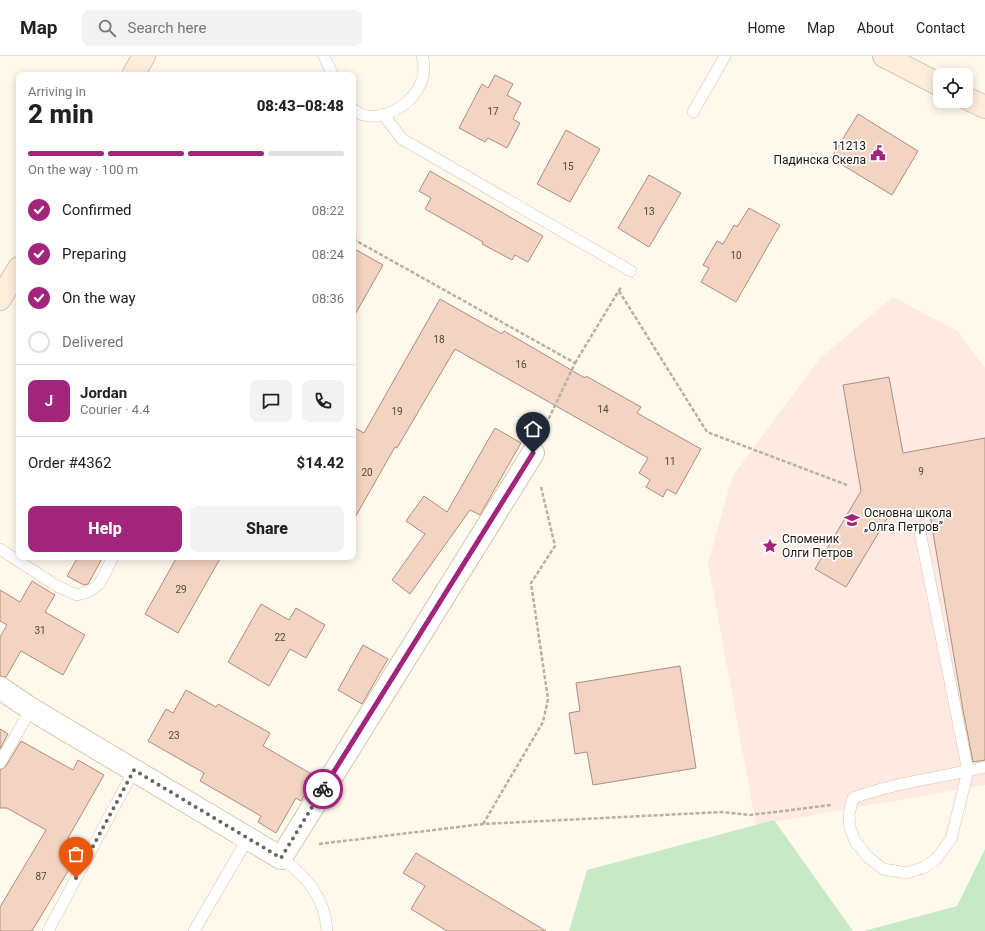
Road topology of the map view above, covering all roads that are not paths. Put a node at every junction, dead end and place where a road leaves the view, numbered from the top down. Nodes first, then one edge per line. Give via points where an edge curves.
1 (144, 56) edge
2 (324, 56) edge
3 (422, 56) edge
4 (725, 56) edge
5 (884, 56) edge
6 (135, 72) edge
7 (332, 72) edge
8 (933, 80) edge
9 (973, 102) edge
10 (985, 108) edge
11 (356, 110) edge
12 (693, 112) dead end
13 (383, 114) junction
14 (631, 271) road end
15 (16, 273) edge
16 (0, 299) edge
17 (533, 453) road end
18 (919, 527) dead end
19 (0, 549) edge
20 (16, 559) edge
21 (17, 560) edge
22 (112, 560) edge
23 (0, 688) edge
24 (31, 709) junction
25 (0, 763) edge
26 (985, 767) edge
27 (134, 770) junction
28 (968, 771) junction
29 (248, 838) junction
30 (284, 853) junction
31 (48, 931) edge
32 (194, 931) edge
33 (327, 931) edge

1 - 6 street
2 - 7 lane
3 - 13 lane via 424,63 421,83 412,98 397,110
4 - 12 lane
5 - 8 street
9 - 10 street
11 - 13 lane via 362,115 375,117
13 - 14 lane via 402,139
15 - 16 street
17 - 30 street
18 - 28 lane
19 - 20 lane
21 - 22 lane via 57,586 78,595 90,591 100,583
23 - 24 street
24 - 25 lane
24 - 27 street
26 - 28 lane
27 - 29 street
27 - 31 lane
28 - 28 lane via 869,792 853,798 849,814 850,828 855,841 868,857 883,869 907,873 925,867 951,839
29 - 30 street
29 - 32 lane
30 - 33 lane via 317,896

